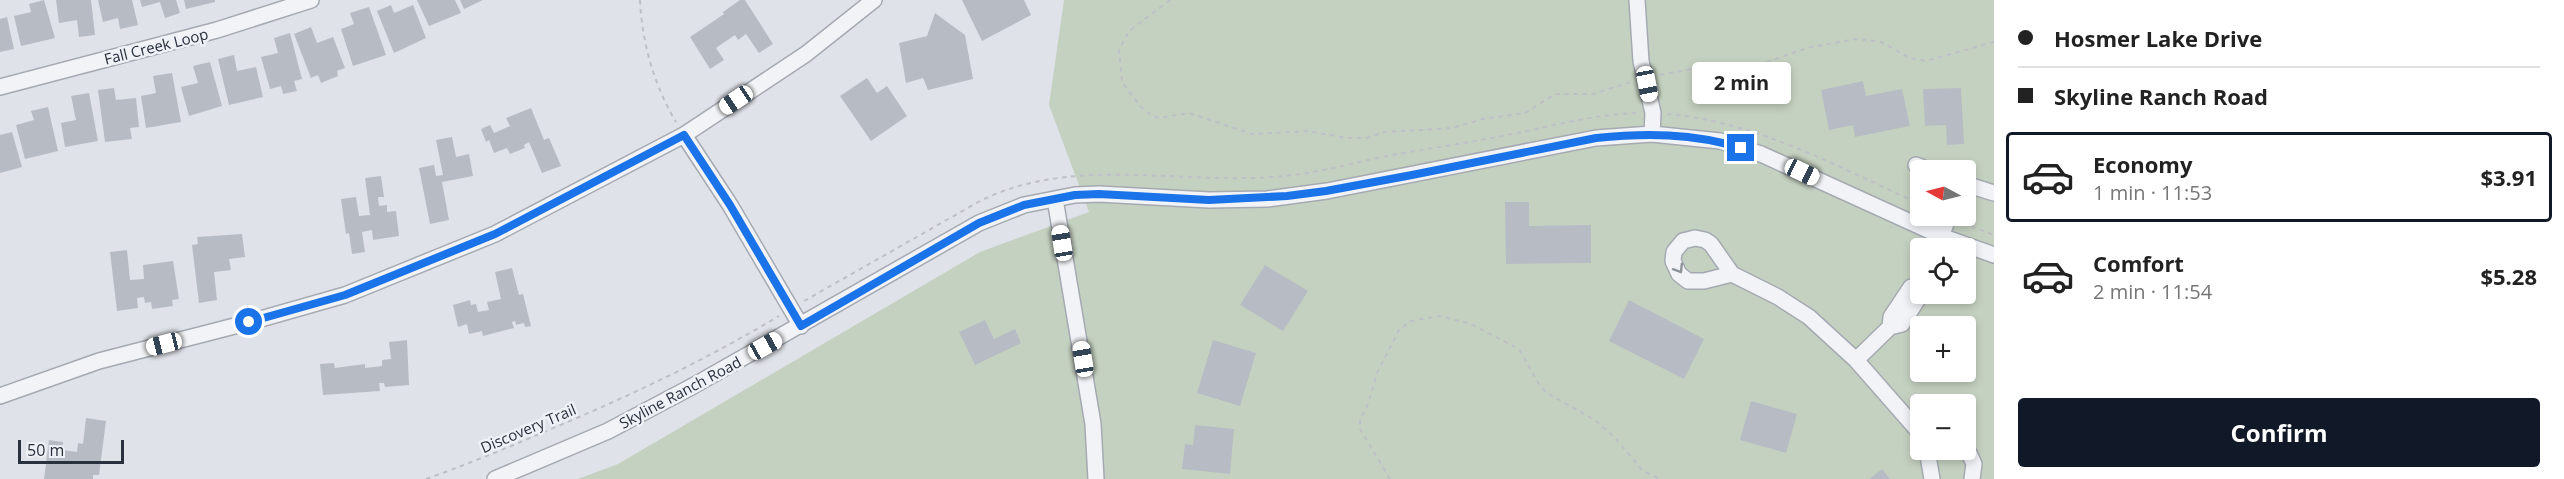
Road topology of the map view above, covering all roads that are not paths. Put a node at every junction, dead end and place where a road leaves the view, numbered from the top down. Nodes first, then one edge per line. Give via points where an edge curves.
1 (310, 0) edge
2 (874, 0) edge
3 (1637, 0) edge
4 (0, 87) edge
5 (1652, 134) junction
6 (684, 135) junction
7 (1976, 187) edge
8 (1994, 193) edge
9 (1055, 199) junction
10 (1928, 238) edge
11 (1976, 251) edge
12 (1994, 255) edge
13 (1732, 274) dead end
14 (1910, 288) edge
15 (1915, 304) edge
16 (801, 326) junction
17 (1890, 327) junction
18 (1856, 360) junction
19 (0, 396) edge
20 (1910, 422) edge
21 (1929, 460) edge
22 (1973, 460) edge
23 (495, 479) edge
24 (1096, 479) edge
25 (1932, 479) edge
26 (1972, 479) edge

1 - 4 street, Fall Creek Loop via 217,30
2 - 6 street via 806,54
3 - 5 street via 1641,61 1653,113
5 - 9 street, Skyline Ranch Road via 1596,138 1338,189 1267,198 1209,200 1099,194
5 - 10 street, Skyline Ranch Road via 1720,141 1761,154
6 - 16 street
6 - 19 street via 495,234 345,295 99,361
7 - 8 street
9 - 16 street, Skyline Ranch Road via 1024,205 979,223
9 - 24 street via 1093,424
11 - 12 street, Skyline Ranch Road
13 - 18 street via 1809,317
14 - 17 street via 1890,317
15 - 17 street via 1902,324
16 - 23 street, Skyline Ranch Road via 608,431
17 - 18 street
18 - 20 street
21 - 25 street
22 - 26 street

